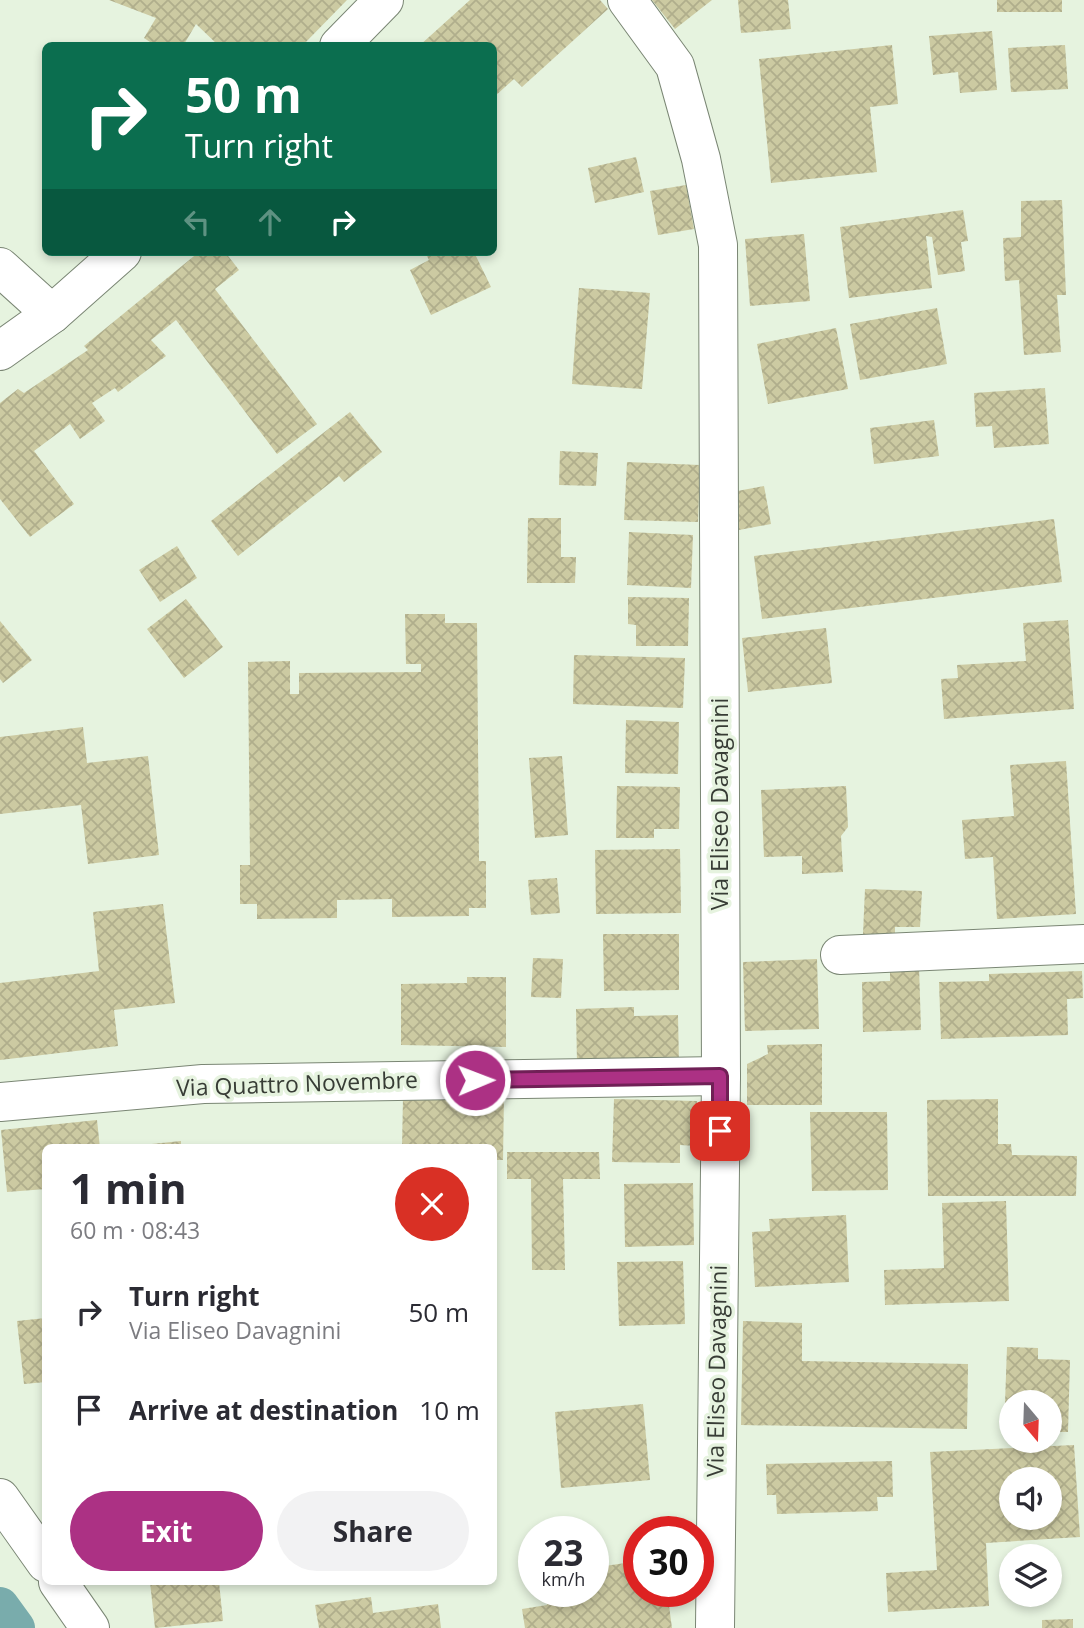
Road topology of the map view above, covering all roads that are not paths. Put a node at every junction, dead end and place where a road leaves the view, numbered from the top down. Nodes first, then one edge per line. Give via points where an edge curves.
1 (384, 0) edge
2 (627, 0) edge
3 (343, 42) edge
4 (117, 256) edge
5 (0, 267) edge
6 (52, 314) junction
7 (0, 351) edge
8 (1084, 944) edge
9 (840, 955) dead end
10 (720, 1076) junction
11 (0, 1102) edge
12 (0, 1498) edge
13 (42, 1557) edge
14 (60, 1585) edge
15 (90, 1628) edge
16 (715, 1628) edge

1 - 3 street
2 - 10 street, Via Eliseo Davagnini via 674,66 701,159 718,246
4 - 6 street
5 - 6 street
6 - 7 street
8 - 9 street
10 - 11 street, Via Quattro Novembre via 203,1084
10 - 16 street, Via Eliseo Davagnini
12 - 13 street
14 - 15 street

